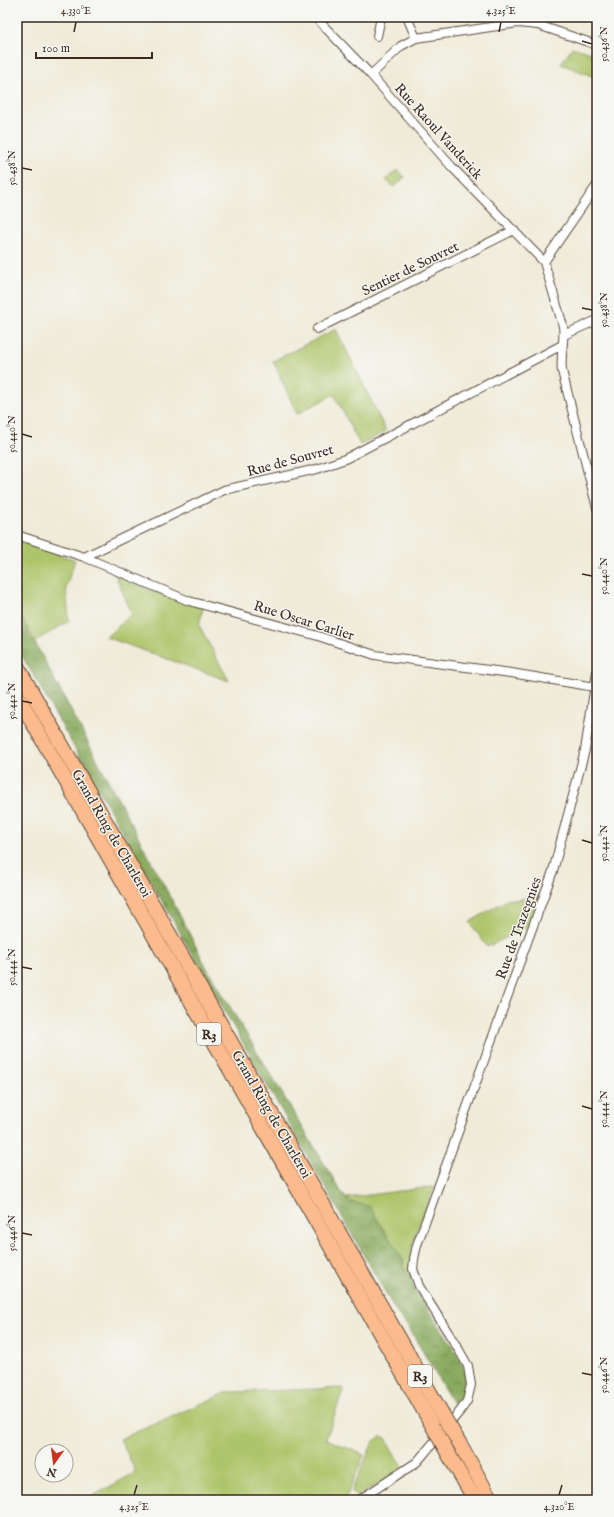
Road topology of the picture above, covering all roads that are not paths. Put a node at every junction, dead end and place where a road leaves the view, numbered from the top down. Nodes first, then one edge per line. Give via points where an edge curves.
1 (315, 17) edge
2 (381, 17) edge
3 (407, 17) edge
4 (538, 21) edge
5 (377, 36) dead end
6 (416, 38) junction
7 (597, 45) edge
8 (371, 75) junction
9 (597, 185) edge
10 (514, 230) junction
11 (544, 262) junction
12 (597, 320) edge
13 (317, 329) dead end
14 (564, 335) junction
15 (562, 345) junction
16 (597, 508) edge
17 (17, 535) edge
18 (84, 557) junction
19 (17, 666) edge
20 (597, 672) edge
21 (596, 691) edge
22 (17, 695) edge
23 (359, 1500) edge
24 (475, 1500) edge
25 (491, 1500) edge

1 - 8 street, Rue Raoul Vanderick
2 - 5 street
3 - 6 street
4 - 6 street
4 - 7 street
6 - 8 street via 401,46
8 - 10 street, Rue Raoul Vanderick via 452,167
9 - 11 street
10 - 11 street, Rue Raoul Vanderick
10 - 13 street, Sentier de Souvret
11 - 14 street
12 - 14 street
14 - 15 street
15 - 16 street via 562,371
15 - 18 street, Rue de Souvret via 345,459 317,470 224,490
17 - 18 street, Rue Oscar Carlier
18 - 21 street, Rue Oscar Carlier via 189,600 318,636 375,655 511,673
19 - 25 highway, Grand Ring de Charleroi / R3, bridge
20 - 21 street, Rue de Trazegnies
21 - 23 street, Rue de Trazegnies via 585,750 553,872 438,1186 414,1259 413,1268 419,1286 468,1366 470,1384 467,1401 417,1462
22 - 24 highway, Grand Ring de Charleroi / R3, bridge

